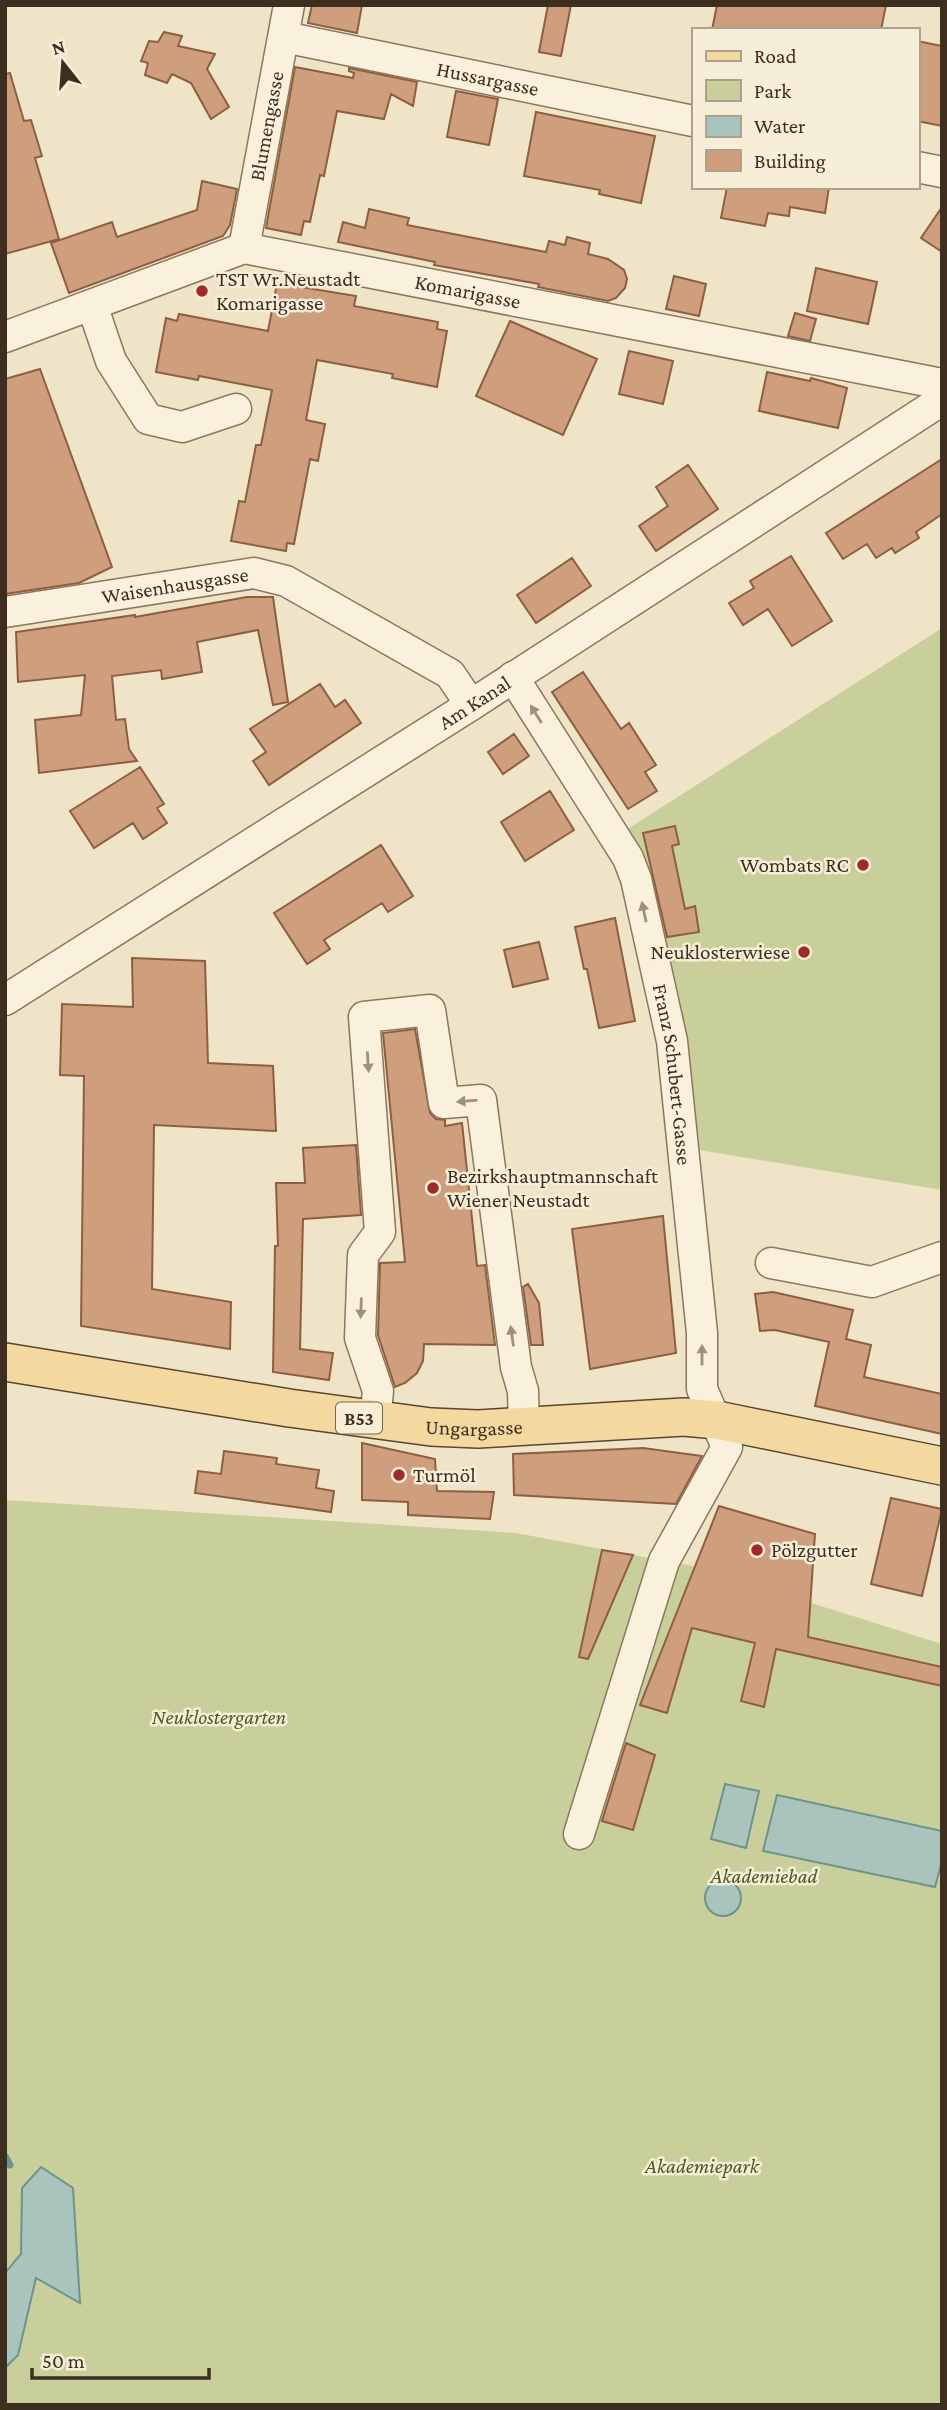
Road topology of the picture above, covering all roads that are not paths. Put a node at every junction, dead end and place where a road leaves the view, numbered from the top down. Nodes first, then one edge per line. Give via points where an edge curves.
1 (289, 5) edge
2 (284, 37) junction
3 (692, 121) edge
4 (919, 167) edge
5 (942, 172) edge
6 (244, 248) junction
7 (92, 305) junction
8 (5, 337) edge
9 (942, 384) edge
10 (942, 400) edge
11 (236, 409) dead end
12 (5, 612) edge
13 (513, 677) junction
14 (471, 705) junction
15 (5, 1000) edge
16 (942, 1257) edge
17 (771, 1264) dead end
18 (5, 1362) edge
19 (375, 1420) junction
20 (717, 1420) junction
21 (524, 1427) junction
22 (942, 1466) edge
23 (579, 1834) dead end

1 - 2 street, Blumengasse
2 - 3 street, Hussargasse
2 - 6 street, Blumengasse
4 - 5 street
6 - 7 street
6 - 9 street, Komarigasse
7 - 8 street
7 - 11 street via 111,361 148,419 182,426
10 - 13 street, Am Kanal
12 - 14 street, Waisenhausgasse via 254,573 286,581 450,674
13 - 14 street, Am Kanal
20 -> 13 street, Franz Schubert-Gasse via 702,1389 702,1332 672,1041 636,879 628,858
14 - 15 street, Am Kanal
16 - 17 street via 872,1282
18 - 19 main road, Ungargasse / B53
19 - 21 main road, Ungargasse / B53 via 443,1428
21 -> 19 street via 528,1380 516,1367 481,1100 444,1103 430,1010 364,1017 380,1232 361,1243 360,1338 378,1391
20 - 21 main road, Ungargasse / B53 via 684,1417
20 - 22 main road, Ungargasse / B53
20 - 23 street, Franz Schubert-Gasse via 727,1447 664,1561

